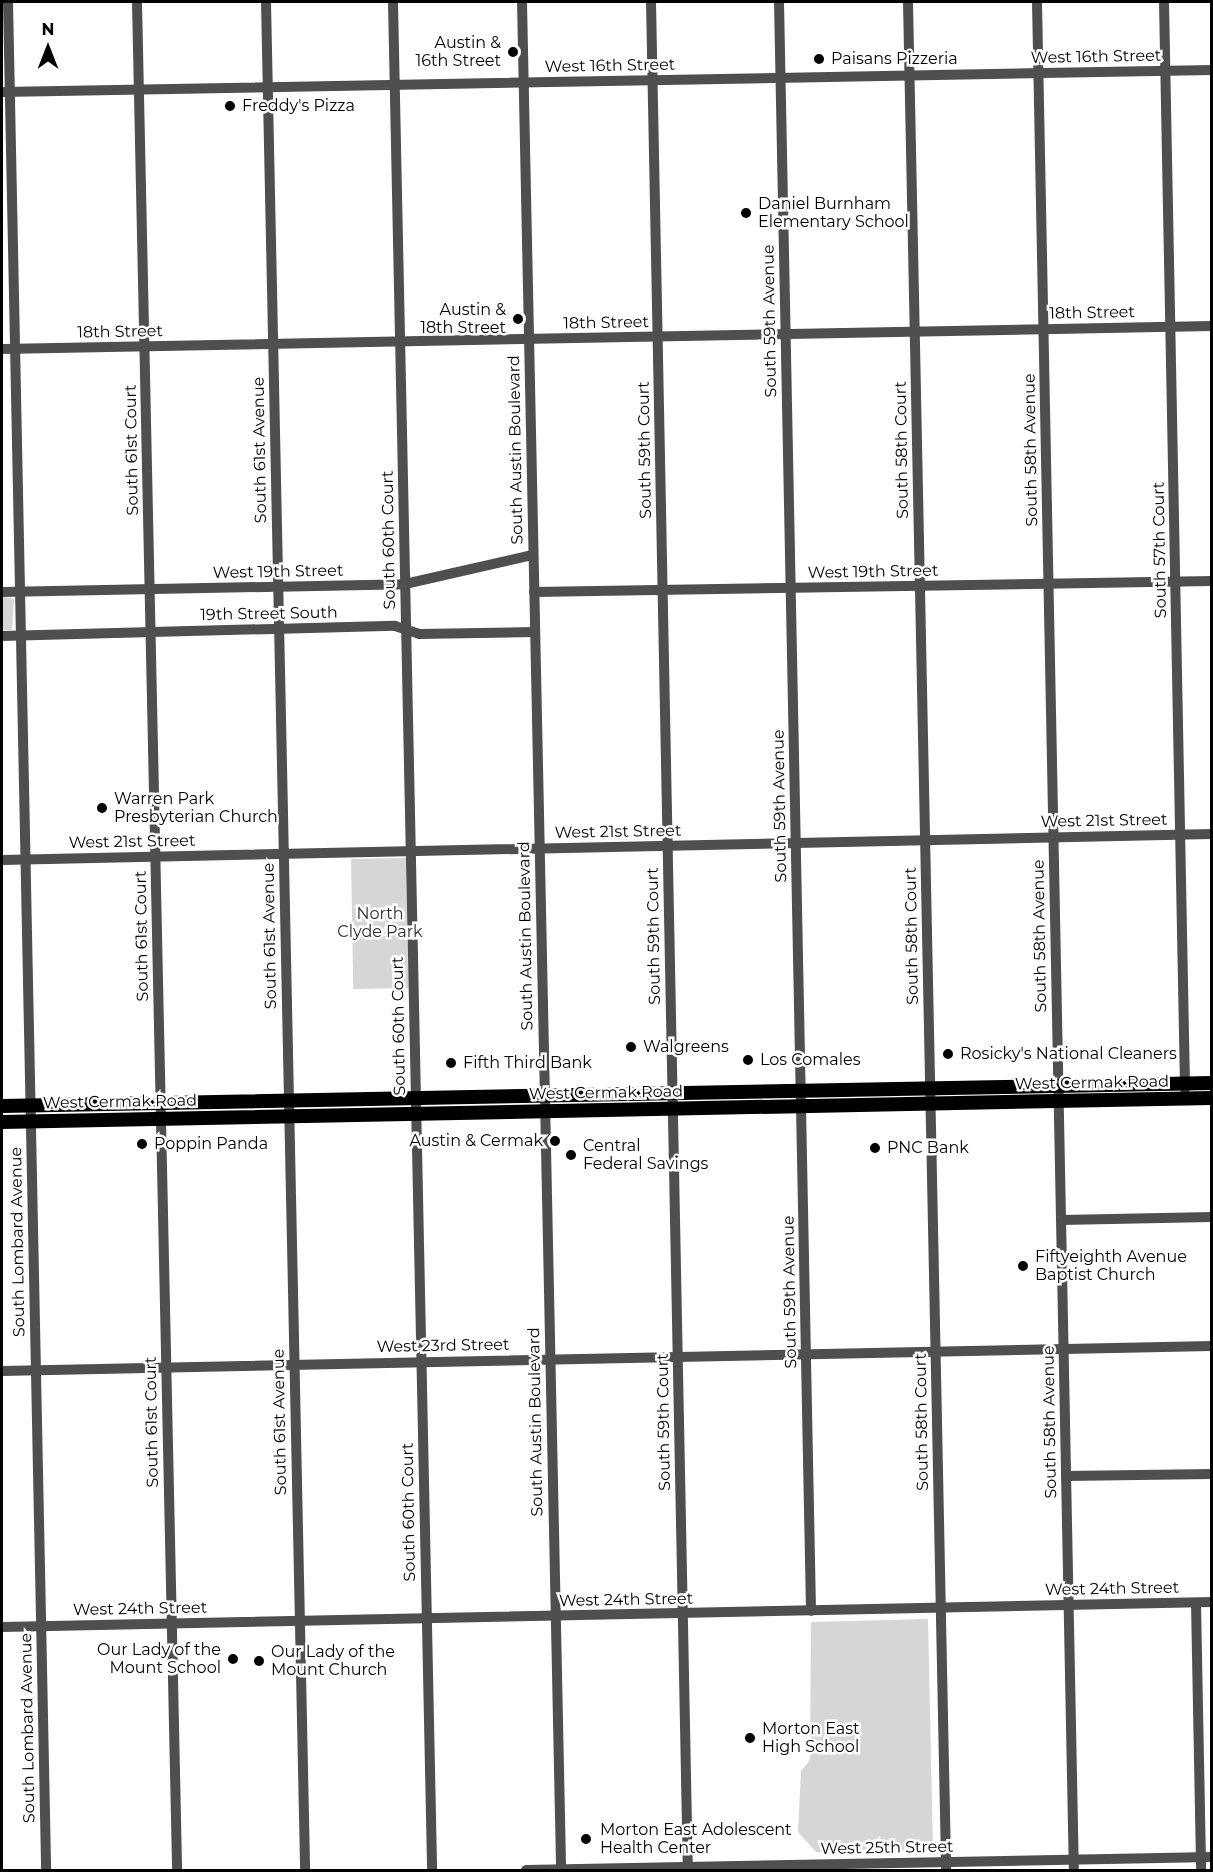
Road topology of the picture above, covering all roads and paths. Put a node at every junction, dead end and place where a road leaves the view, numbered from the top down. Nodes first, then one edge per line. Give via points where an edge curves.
1 (8, 2) edge
2 (137, 2) edge
3 (266, 2) edge
4 (393, 2) edge
5 (522, 2) edge
6 (651, 2) edge
7 (779, 2) edge
8 (908, 2) edge
9 (1037, 2) edge
10 (1164, 2) edge
11 (1212, 70) edge
12 (1165, 71) junction
13 (1038, 73) junction
14 (909, 76) junction
15 (780, 78) junction
16 (653, 80) junction
17 (524, 83) junction
18 (395, 85) junction
19 (267, 87) junction
20 (139, 90) junction
21 (6, 92) edge
22 (1212, 326) edge
23 (1170, 327) junction
24 (1043, 329) junction
25 (915, 332) junction
26 (785, 334) junction
27 (658, 337) junction
28 (529, 339) junction
29 (400, 341) junction
30 (273, 344) junction
31 (145, 346) junction
32 (2, 349) edge
33 (15, 349) junction
34 (533, 555) junction
35 (1175, 581) junction
36 (1212, 581) edge
37 (405, 584) junction
38 (1048, 584) junction
39 (278, 586) junction
40 (920, 586) junction
41 (790, 588) junction
42 (150, 589) junction
43 (663, 591) junction
44 (2, 592) edge
45 (20, 592) junction
46 (534, 592) junction
47 (406, 627) junction
48 (279, 628) junction
49 (151, 631) junction
50 (535, 632) junction
51 (21, 635) junction
52 (2, 636) edge
53 (1212, 834) edge
54 (1180, 835) junction
55 (1053, 837) junction
56 (925, 840) junction
57 (796, 843) junction
58 (668, 846) junction
59 (539, 848) junction
60 (411, 851) junction
61 (283, 854) junction
62 (155, 857) junction
63 (25, 859) junction
64 (2, 860) edge
65 (1185, 1083) junction
66 (1212, 1083) edge
67 (1058, 1086) junction
68 (801, 1091) junction
69 (672, 1093) junction
70 (931, 1096) junction
71 (1186, 1098) junction
72 (1212, 1098) edge
73 (416, 1099) junction
74 (1059, 1101) junction
75 (545, 1103) junction
76 (2, 1106) edge
77 (30, 1106) junction
78 (801, 1106) junction
79 (673, 1108) junction
80 (289, 1109) junction
81 (161, 1111) junction
82 (416, 1113) junction
83 (31, 1121) junction
84 (2, 1122) edge
85 (1212, 1217) edge
86 (1061, 1220) junction
87 (1212, 1346) edge
88 (1064, 1349) junction
89 (936, 1352) junction
90 (806, 1354) junction
91 (677, 1356) junction
92 (550, 1359) junction
93 (421, 1362) junction
94 (294, 1365) junction
95 (166, 1368) junction
96 (36, 1370) junction
97 (2, 1371) edge
98 (1212, 1474) edge
99 (1066, 1476) junction
100 (1212, 1602) edge
101 (1196, 1603) junction
102 (1069, 1605) junction
103 (941, 1608) junction
104 (811, 1611) junction
105 (682, 1614) junction
106 (555, 1616) junction
107 (427, 1619) junction
108 (300, 1621) junction
109 (171, 1624) junction
110 (41, 1626) junction
111 (2, 1627) edge
112 (1206, 1857) edge
113 (1074, 1865) edge
114 (946, 1866) edge
115 (817, 1868) edge
116 (688, 1869) edge
117 (46, 1870) edge
118 (177, 1870) edge
119 (305, 1870) edge
120 (432, 1870) edge
121 (526, 1870) edge
122 (561, 1870) edge
123 (1201, 1870) edge

1 - 21 street, South Lombard Avenue
2 - 20 street, South 61st Court
3 - 19 street, South 61st Avenue
4 - 18 street, South 60th Court
5 - 17 street, South Austin Boulevard
6 - 16 street, South 59th Court
7 - 15 street, South 59th Avenue
8 - 14 street, South 58th Court
9 - 13 street, South 58th Avenue
10 - 12 street, South 57th Court
11 - 12 street, West 16th Street
12 - 13 street, West 16th Street
12 - 23 street, South 57th Court
13 - 14 street, West 16th Street
13 - 24 street, South 58th Avenue
14 - 15 street, West 16th Street
14 - 25 street, South 58th Court
15 - 16 street, West 16th Street
15 - 26 street, South 59th Avenue
16 - 17 street, West 16th Street
16 - 27 street, South 59th Court
17 - 18 street, West 16th Street
17 - 28 street, South Austin Boulevard
18 - 19 street, West 16th Street
18 - 29 street, South 60th Court
19 - 20 street, West 16th Street
19 - 30 street, South 61st Avenue
20 - 21 street, West 16th Street
20 - 31 street, South 61st Court
21 - 33 street, South Lombard Avenue
22 - 23 street, 18th Street
23 - 24 street, 18th Street
23 - 35 street, South 57th Court
24 - 25 street, 18th Street
24 - 38 street, South 58th Avenue
25 - 26 street, 18th Street
25 - 40 street, South 58th Court
26 - 27 street, 18th Street
26 - 41 street, South 59th Avenue
27 - 28 street, 18th Street
27 - 43 street, South 59th Court
28 - 29 street, 18th Street
28 - 34 street, South Austin Boulevard
29 - 30 street, 18th Street
29 - 37 street, South 60th Court
30 - 31 street, 18th Street
30 - 39 street, South 61st Avenue
31 - 33 street, 18th Street
31 - 42 street, South 61st Court
32 - 33 street, 18th Street
33 - 45 street, South Lombard Avenue
34 - 37 street, West 19th Street
34 - 46 street, South Austin Boulevard
35 - 36 street, West 19th Street
35 - 38 street, West 19th Street
35 - 54 street, South 57th Court
37 - 39 street, West 19th Street
37 - 47 street, South 60th Court
38 - 40 street, West 19th Street
38 - 55 street, South 58th Avenue
39 - 42 street, West 19th Street
39 - 48 street, South 61st Avenue
40 - 41 street, West 19th Street
40 - 56 street, South 58th Court
41 - 43 street, West 19th Street
41 - 57 street, South 59th Avenue
42 - 45 street, West 19th Street
42 - 49 street, South 61st Court
43 - 46 street, West 19th Street
43 - 58 street, South 59th Court
44 - 45 street, West 19th Street
45 - 51 street, South Lombard Avenue
46 - 50 street, South Austin Boulevard
47 - 48 street, 19th Street South
47 - 50 street, 19th Street South via 419,634
47 - 60 street, South 60th Court
48 - 49 street, 19th Street South
48 - 61 street, South 61st Avenue
49 - 51 street, 19th Street South
49 - 62 street, South 61st Court
50 - 59 street, South Austin Boulevard
51 - 52 street, 19th Street South
51 - 63 street, South Lombard Avenue
53 - 54 street, West 21st Street
54 - 55 street, West 21st Street
54 - 65 street, South 57th Court
55 - 56 street, West 21st Street
55 - 67 street, South 58th Avenue
56 - 57 street, West 21st Street
56 - 70 street, South 58th Court
57 - 58 street, West 21st Street
57 - 68 street, South 59th Avenue
58 - 59 street, West 21st Street
58 - 69 street, South 59th Court
59 - 60 street, West 21st Street
59 - 75 street, South Austin Boulevard
60 - 61 street, West 21st Street
60 - 73 street, South 60th Court
61 - 62 street, West 21st Street
61 - 80 street, South 61st Avenue
62 - 63 street, West 21st Street
62 - 81 street, South 61st Court
63 - 64 street, West 21st Street
63 - 77 street, South Lombard Avenue
65 - 66 main road, West Cermak Road
65 - 67 main road, West Cermak Road
65 - 71 street, South 57th Court
67 - 70 main road, West Cermak Road
67 - 74 street, South 58th Avenue
68 - 69 main road, West Cermak Road
68 - 70 main road, West Cermak Road
68 - 78 street, South 59th Avenue
69 - 75 main road, West Cermak Road
69 - 79 street, South 59th Court
70 - 74 main road, West Cermak Road
70 - 78 main road, West Cermak Road
70 - 89 street, South 58th Court
71 - 72 main road, West Cermak Road
71 - 74 main road, West Cermak Road
73 - 75 main road, West Cermak Road
73 - 80 main road, West Cermak Road
73 - 82 street, South 60th Court
74 - 86 street, South 58th Avenue
75 - 79 main road, West Cermak Road
75 - 82 main road, West Cermak Road
75 - 92 street, South Austin Boulevard
76 - 77 main road, West Cermak Road
77 - 81 main road, West Cermak Road
77 - 83 street, South Lombard Avenue
78 - 79 main road, West Cermak Road
78 - 90 street, South 59th Avenue
79 - 91 street, South 59th Court
80 - 81 main road, West Cermak Road
80 - 82 main road, West Cermak Road
80 - 94 street, South 61st Avenue
81 - 83 main road, West Cermak Road
81 - 95 street, South 61st Court
82 - 93 street, South 60th Court
83 - 84 main road, West Cermak Road
83 - 96 street, South Lombard Avenue
85 - 86 street
86 - 88 street, South 58th Avenue
87 - 88 street, West 23rd Street
88 - 89 street, West 23rd Street
88 - 99 street, South 58th Avenue
89 - 90 street, West 23rd Street
89 - 103 street, South 58th Court
90 - 91 street, West 23rd Street
90 - 104 street, South 59th Avenue
91 - 92 street, West 23rd Street
91 - 105 street, South 59th Court
92 - 93 street, West 23rd Street
92 - 106 street, South Austin Boulevard
93 - 94 street, West 23rd Street
93 - 107 street, South 60th Court
94 - 95 street, West 23rd Street
94 - 108 street, South 61st Avenue
95 - 96 street, West 23rd Street
95 - 109 street, South 61st Court
96 - 97 street, West 23rd Street
96 - 110 street, South Lombard Avenue
98 - 99 street
99 - 102 street, South 58th Avenue
100 - 101 street, West 24th Street
101 - 102 street, West 24th Street
101 - 112 street
102 - 103 street, West 24th Street
102 - 113 street, South 58th Avenue
103 - 104 street, West 24th Street
103 - 114 street, South 58th Court
104 - 105 street, West 24th Street
105 - 106 street, West 24th Street
105 - 116 street, South 59th Court
106 - 107 street, West 24th Street
106 - 122 street, South Austin Boulevard
107 - 108 street, West 24th Street
107 - 120 street, South 60th Court
108 - 109 street, West 24th Street
108 - 119 street, South 61st Avenue
109 - 110 street, West 24th Street
109 - 118 street, South 61st Court
110 - 111 street, West 24th Street
110 - 117 street, South Lombard Avenue
112 - 113 street, West 25th Street
112 - 123 street
113 - 114 street, West 25th Street
114 - 115 street, West 25th Street
115 - 116 street, West 25th Street
116 - 122 street, West 25th Street
121 - 122 street, West 25th Street

